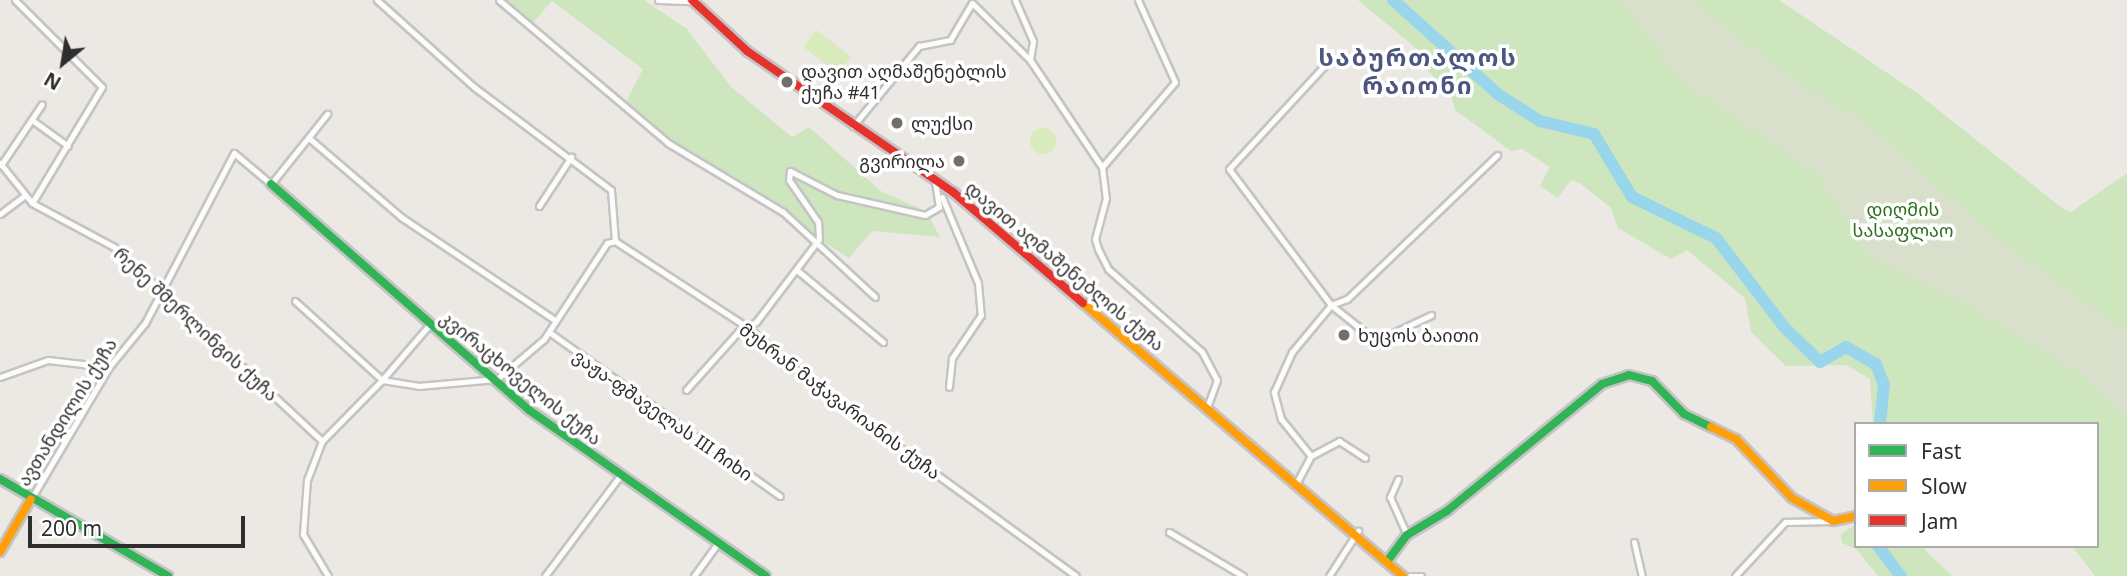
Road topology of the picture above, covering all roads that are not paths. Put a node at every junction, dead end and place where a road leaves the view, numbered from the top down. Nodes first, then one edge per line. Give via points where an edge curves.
1 (15, 0) edge
2 (377, 0) edge
3 (499, 0) edge
4 (659, 0) edge
5 (1015, 0) edge
6 (1138, 0) edge
7 (692, 1) edge
8 (1030, 60) junction
9 (1324, 66) dead end
10 (42, 104) dead end
11 (327, 114) dead end
12 (33, 120) junction
13 (853, 126) junction
14 (310, 139) junction
15 (68, 146) junction
16 (1497, 155) dead end
17 (571, 157) junction
18 (1, 164) edge
19 (1102, 167) junction
20 (934, 178) junction
21 (271, 184) junction
22 (24, 196) junction
23 (32, 203) junction
24 (539, 206) dead end
25 (0, 214) edge
26 (615, 241) junction
27 (816, 244) junction
28 (798, 271) junction
29 (158, 288) junction
30 (875, 297) dead end
31 (295, 301) dead end
32 (1331, 305) junction
33 (1431, 315) dead end
34 (555, 320) junction
35 (430, 324) junction
36 (747, 327) junction
37 (550, 332) junction
38 (883, 342) dead end
39 (109, 367) junction
40 (0, 377) edge
41 (382, 380) junction
42 (493, 380) junction
43 (949, 387) dead end
44 (687, 390) dead end
45 (1209, 405) junction
46 (323, 441) junction
47 (1311, 456) junction
48 (1365, 458) dead end
49 (619, 477) junction
50 (0, 479) edge
51 (1398, 479) dead end
52 (1297, 482) junction
53 (780, 496) dead end
54 (31, 499) junction
55 (1854, 517) edge
56 (1833, 522) junction
57 (1358, 531) junction
58 (1169, 532) dead end
59 (1407, 535) junction
60 (1634, 542) dead end
61 (718, 543) junction
62 (0, 552) edge
63 (1388, 560) junction
64 (168, 576) edge
65 (328, 576) edge
66 (545, 576) edge
67 (694, 576) edge
68 (766, 576) edge
69 (1076, 576) edge
70 (1243, 576) edge
71 (1329, 576) edge
72 (1403, 576) edge
73 (1410, 576) edge
74 (1421, 576) edge
75 (1643, 576) edge
76 (1735, 576) edge

1 - 15 street via 102,87
2 - 17 street via 474,87
3 - 27 street via 660,137 783,212
4 - 7 street
5 - 8 street via 1033,41
6 - 19 street via 1175,82
7 - 13 street, დავით აღმაშენებლის ქუჩა via 712,24
8 - 13 street via 972,3 950,40 919,46
8 - 19 street
9 - 32 street via 1229,169
10 - 12 street
11 - 14 street
12 - 15 street
12 - 18 street
13 - 20 street, დავით აღმაშენებლის ქუჩა
14 - 21 street
14 - 34 street via 401,217
15 - 23 street
16 - 32 street via 1347,299
17 - 24 street
17 - 26 street via 611,190
18 - 22 street, რენე შმერლინგის ქუჩა
19 - 45 street via 1106,198 1095,239 1098,249 1108,269 1202,352 1217,380
20 - 27 street via 939,207 925,215 846,198 790,171 789,180 818,222
20 - 43 street via 978,283 981,315 952,358
20 - 45 street, დავით აღმაშენებლის ქუჩა
21 - 29 street, ავთანდილის ქუჩა via 234,153
21 - 35 street, კვირაცხოველის ქუჩა
22 - 23 street, რენე შმერლინგის ქუჩა
22 - 25 street
23 - 29 street, რენე შმერლინგის ქუჩა via 114,247
26 - 34 street via 607,243
26 - 36 street, მუხრან მაჭავარიანის ქუჩა
27 - 28 street
27 - 30 street
28 - 36 street
28 - 38 street
29 - 39 street, ავთანდილის ქუჩა via 145,324
29 - 46 street, რენე შმერლინგის ქუჩა
31 - 41 street
32 - 33 street via 1376,341
32 - 47 street via 1292,352 1274,391 1281,419
34 - 37 street
35 - 41 street
35 - 42 street, კვირაცხოველის ქუჩა
36 - 44 street
36 - 69 street, მუხრან მაჭავარიანის ქუჩა via 814,384
37 - 42 street
37 - 53 street, ვაჟა-ფშაველას III ჩიხი
39 - 40 street via 48,360
39 - 54 street, ავთანდილის ქუჩა
41 - 42 street via 418,386
41 - 46 street
42 - 49 street, კვირაცხოველის ქუჩა
45 - 52 street, დავით აღმაშენებლის ქუჩა
46 - 65 street via 307,480 303,534
47 - 48 street via 1339,442
47 - 52 street
49 - 61 street, კვირაცხოველის ქუჩა
49 - 66 street
50 - 54 street
51 - 59 street via 1390,497
52 - 57 street, დავით აღმაშენებლის ქუჩა
54 - 62 street, ავთანდილის ქუჩა
54 - 64 street
55 - 56 street
56 - 59 street via 1792,498 1736,439 1684,414 1639,374 1602,384 1447,511
56 - 76 street via 1784,522
57 - 63 street, დავით აღმაშენებლის ქუჩა
57 - 71 street
58 - 70 street
59 - 63 street
60 - 75 street
61 - 67 street
61 - 68 street, კვირაცხოველის ქუჩა
63 - 72 street, დავით აღმაშენებლის ქუჩა
73 - 74 street

